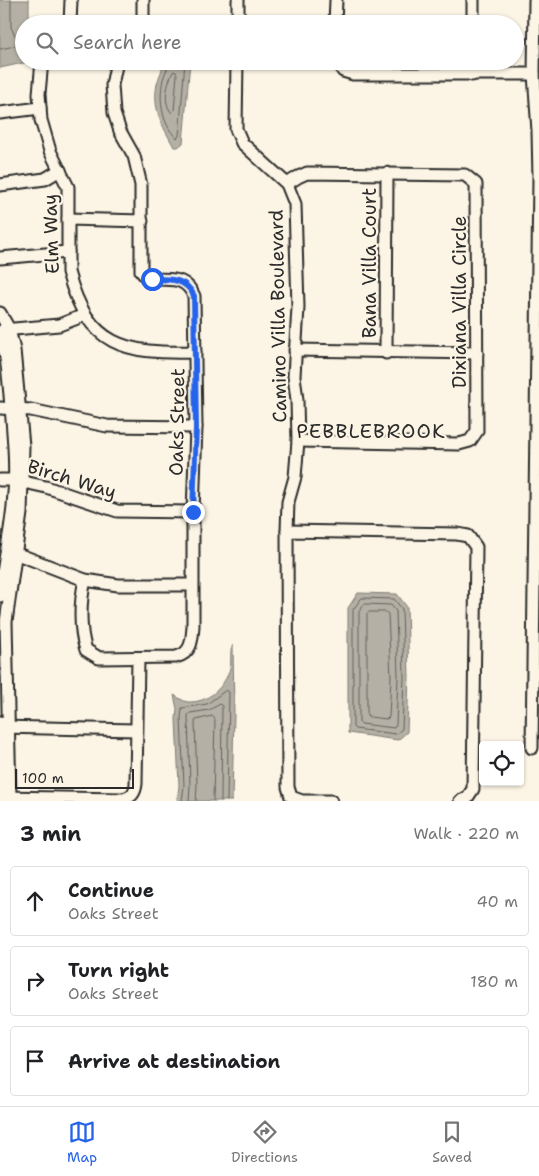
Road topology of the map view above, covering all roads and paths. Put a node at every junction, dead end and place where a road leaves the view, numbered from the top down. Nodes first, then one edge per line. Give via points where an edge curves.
1 (71, 0) edge
2 (143, 0) edge
3 (238, 0) edge
4 (336, 0) edge
5 (473, 0) edge
6 (534, 0) edge
7 (70, 15) edge
8 (143, 15) edge
9 (238, 15) edge
10 (335, 15) edge
11 (472, 15) edge
12 (537, 23) edge
13 (41, 70) edge
14 (115, 70) edge
15 (237, 70) edge
16 (342, 70) edge
17 (472, 70) edge
18 (534, 74) junction
19 (472, 75) junction
20 (40, 108) junction
21 (0, 112) edge
22 (539, 130) edge
23 (60, 170) junction
24 (387, 173) junction
25 (287, 184) junction
26 (0, 185) edge
27 (68, 219) junction
28 (142, 221) junction
29 (68, 252) junction
30 (0, 258) edge
31 (0, 313) edge
32 (84, 314) junction
33 (3, 331) edge
34 (295, 350) junction
35 (195, 352) junction
36 (386, 353) junction
37 (477, 353) junction
38 (10, 408) edge
39 (537, 415) edge
40 (196, 427) junction
41 (298, 441) junction
42 (0, 480) edge
43 (19, 480) junction
44 (193, 512) junction
45 (287, 531) junction
46 (7, 553) edge
47 (85, 580) junction
48 (192, 585) junction
49 (0, 596) edge
50 (3, 627) edge
51 (138, 658) junction
52 (3, 725) edge
53 (136, 730) junction
54 (536, 736) edge
55 (532, 748) dead end
56 (4, 797) edge
57 (331, 801) edge
58 (460, 801) edge

1 - 7 street
2 - 8 street
3 - 9 street
4 - 10 street
5 - 11 street
6 - 12 street
12 - 18 street
13 - 20 street, Elm Way
14 - 28 street, Oaks Street via 112,104 116,122 137,165
15 - 25 street, Camino Villa Boulevard via 236,129 242,143
16 - 19 street via 353,74
17 - 19 street
18 - 19 street
18 - 22 street
20 - 21 street
20 - 23 street, Elm Way via 47,140
22 - 39 street
23 - 26 street via 45,179
23 - 27 street, Elm Way via 68,187
24 - 25 street, Dixiana Villa Circle via 307,173
24 - 36 street, Bana Villa Court
24 - 37 street, Dixiana Villa Circle via 465,175 476,184
25 - 34 street, Camino Villa Boulevard via 296,214 298,307
27 - 28 street
27 - 29 street, Elm Way
28 - 35 street, Oaks Street via 142,273 147,278 179,281 194,296
29 - 30 street
29 - 32 street, Elm Way via 68,272
31 - 33 street
32 - 33 street via 59,325
32 - 35 street, Elm Way via 104,336 128,348 149,352
33 - 38 street
34 - 36 street
34 - 41 street, Camino Villa Boulevard
35 - 40 street, Oaks Street
36 - 37 street
37 - 41 street, Dixiana Villa Circle via 477,431 470,440 459,444
38 - 40 street via 107,426
38 - 43 street
39 - 54 street
40 - 44 street, Oaks Street
41 - 45 street, Camino Villa Boulevard via 295,477 288,502
42 - 43 street, Birch Way
43 - 44 street, Birch Way via 117,512
43 - 46 street
44 - 48 street, Oaks Street
45 - 57 street, Camino Villa Boulevard via 288,786 291,797 302,801
45 - 58 street via 457,534 468,536 476,547 473,789 467,798
46 - 47 street
46 - 49 street
46 - 50 street via 7,603
47 - 48 street via 118,586
47 - 51 street, Oaks Street via 82,639 86,650 99,658
48 - 51 street, Oaks Street via 192,632 188,650 176,657
50 - 52 street
51 - 53 street
52 - 53 street
52 - 56 street
53 - 56 street via 136,790 130,797
54 - 55 street

